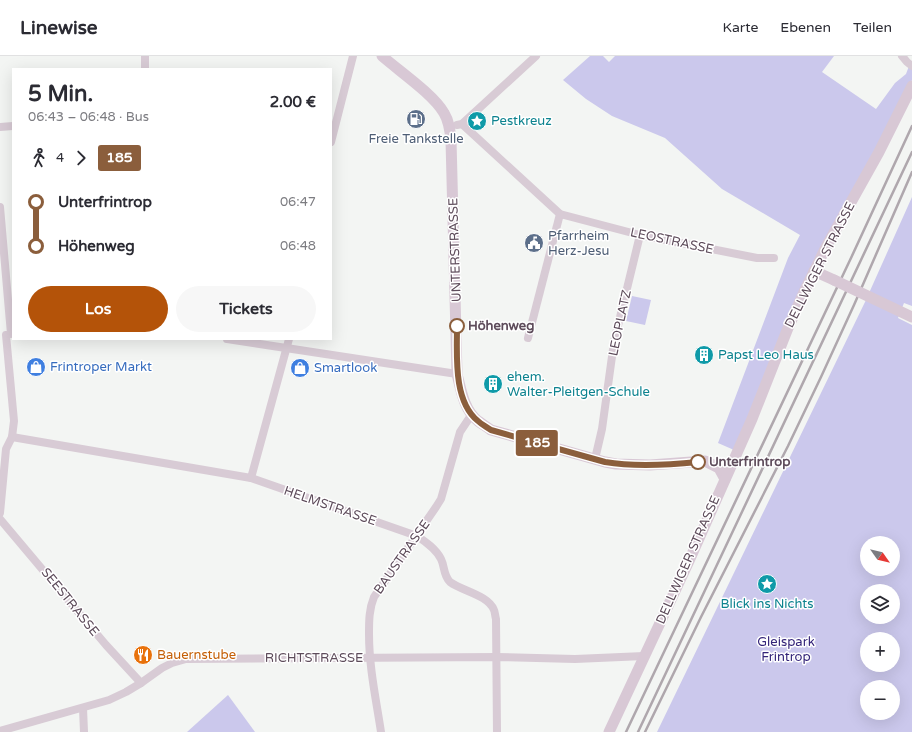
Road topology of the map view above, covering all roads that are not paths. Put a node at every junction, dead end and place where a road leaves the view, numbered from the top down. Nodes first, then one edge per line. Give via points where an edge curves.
1 (145, 56) edge
2 (353, 56) edge
3 (382, 56) edge
4 (536, 56) edge
5 (902, 56) edge
6 (912, 66) edge
7 (144, 68) edge
8 (912, 86) edge
9 (462, 124) junction
10 (12, 126) edge
11 (0, 127) edge
12 (450, 127) junction
13 (332, 130) edge
14 (0, 207) edge
15 (560, 214) junction
16 (640, 235) junction
17 (774, 258) dead end
18 (814, 270) junction
19 (912, 317) edge
20 (8, 335) edge
21 (528, 338) dead end
22 (233, 340) edge
23 (289, 340) edge
24 (287, 349) junction
25 (457, 374) junction
26 (472, 414) junction
27 (12, 437) junction
28 (595, 460) junction
29 (251, 478) junction
30 (725, 479) junction
31 (0, 513) edge
32 (0, 519) edge
33 (417, 536) junction
34 (497, 656) junction
35 (644, 656) junction
36 (370, 658) junction
37 (141, 683) junction
38 (83, 708) junction
39 (0, 731) edge
40 (84, 732) edge
41 (381, 732) edge
42 (497, 732) edge
43 (609, 732) edge

1 - 7 street
2 - 13 street
3 - 12 street, UNTERSTRASSE via 434,100
4 - 9 street
5 - 6 street
8 - 18 street, DELLWIGER STRASSE
9 - 12 street
9 - 15 street, LEOSTRASSE
10 - 11 street
12 - 25 street, UNTERSTRASSE
14 - 20 street
15 - 16 street, LEOSTRASSE
15 - 21 street
16 - 17 street, LEOSTRASSE via 757,258
16 - 28 street, LEOPLATZ via 614,342 602,430
18 - 19 street, bridge
18 - 30 street, DELLWIGER STRASSE
20 - 27 street via 14,396
22 - 24 street
23 - 24 street
24 - 25 street
24 - 29 street
25 - 26 street, UNTERSTRASSE via 464,400
26 - 28 street, UNTERSTRASSE via 491,430
26 - 33 street, BAUSTRASSE via 460,432 440,499
27 - 29 street, HELMSTRASSE
27 - 31 street via 6,449
28 - 30 street, UNTERSTRASSE via 633,465 705,461 719,468
29 - 33 street, HELMSTRASSE
30 - 35 street, DELLWIGER STRASSE
32 - 37 street, SEESTRASSE via 100,639
33 - 34 street, HELMSTRASSE via 433,548 442,559 446,576 450,581 482,598 494,609
33 - 36 street, BAUSTRASSE via 371,604
34 - 35 street, RICHTSTRASSE via 575,659
34 - 36 street, RICHTSTRASSE
34 - 42 street, HELMSTRASSE
35 - 43 street, DELLWIGER STRASSE
36 - 37 street, RICHTSTRASSE via 186,659 162,668
36 - 41 street, BAUSTRASSE
37 - 38 street, RICHTSTRASSE via 115,697
38 - 39 street, RICHTSTRASSE
38 - 40 street

